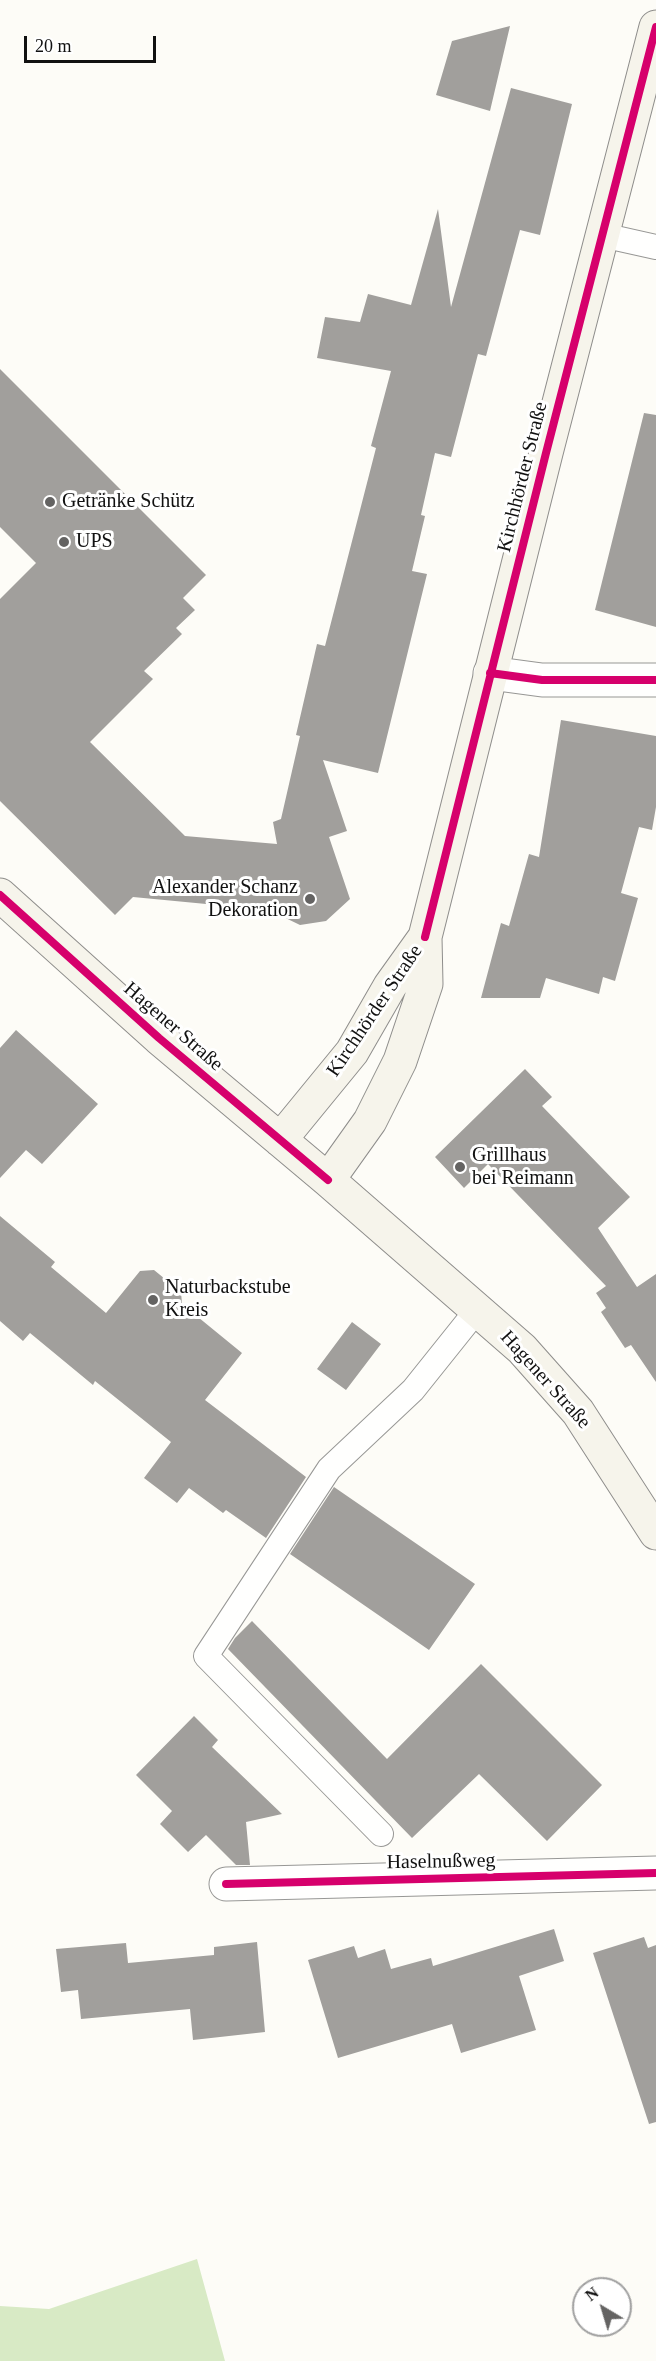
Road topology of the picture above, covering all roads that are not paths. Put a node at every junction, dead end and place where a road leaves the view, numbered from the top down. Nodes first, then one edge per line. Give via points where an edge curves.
1 (656, 27) edge
2 (602, 235) junction
3 (656, 248) edge
4 (490, 673) junction
5 (656, 680) edge
6 (0, 896) edge
7 (425, 937) junction
8 (280, 1140) junction
9 (328, 1180) junction
10 (477, 1310) junction
11 (656, 1533) edge
12 (381, 1834) dead end
13 (656, 1873) edge
14 (226, 1884) dead end

1 - 2 main road, Kirchhörder Straße
2 - 3 lane
2 - 4 main road, Kirchhörder Straße
4 - 5 street via 542,680
4 - 7 main road, Kirchhörder Straße
6 - 8 main road, Hagener Straße
7 - 8 main road, Kirchhörder Straße via 390,986 352,1052
7 - 9 main road, Kirchhörder Straße via 426,984 400,1061 370,1121
8 - 9 main road, Hagener Straße
9 - 10 main road, Hagener Straße
10 - 11 main road, Hagener Straße via 522,1349 578,1412
10 - 12 lane via 413,1390 329,1469 206,1656
13 - 14 street, Haselnußweg

